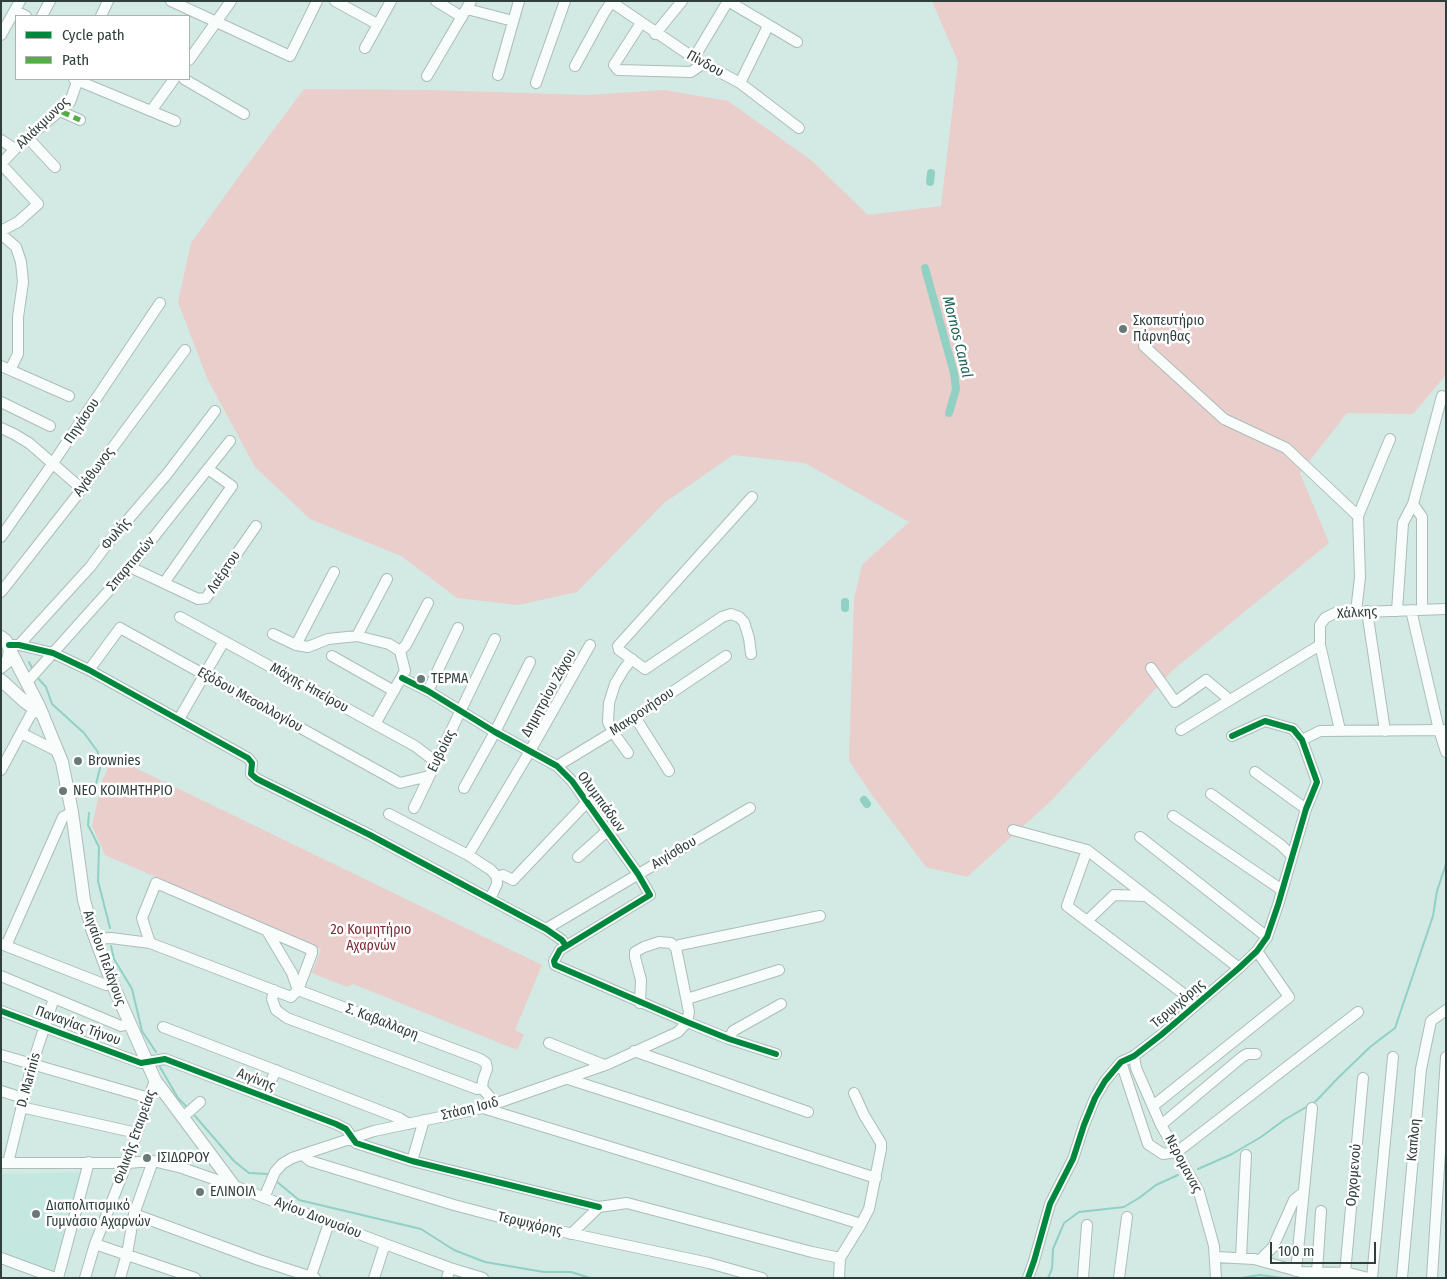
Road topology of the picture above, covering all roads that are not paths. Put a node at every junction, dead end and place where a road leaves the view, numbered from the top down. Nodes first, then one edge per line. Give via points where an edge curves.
1 (20, 1) edge
2 (50, 1) edge
3 (108, 1) edge
4 (231, 1) edge
5 (318, 1) edge
6 (335, 1) edge
7 (390, 1) edge
8 (436, 1) edge
9 (519, 1) edge
10 (565, 1) edge
11 (682, 1) edge
12 (728, 1) edge
13 (611, 2) edge
14 (179, 3) edge
15 (467, 9) edge
16 (15, 11) junction
17 (24, 15) edge
18 (43, 15) edge
19 (101, 15) edge
20 (513, 21) junction
21 (217, 22) junction
22 (641, 23) junction
23 (377, 24) junction
24 (768, 26) junction
25 (655, 34) junction
26 (1, 35) edge
27 (796, 42) dead end
28 (365, 48) dead end
29 (694, 58) junction
30 (190, 59) edge
31 (704, 63) junction
32 (575, 66) dead end
33 (498, 75) dead end
34 (428, 76) dead end
35 (76, 80) edge
36 (78, 80) edge
37 (173, 80) edge
38 (186, 80) edge
39 (536, 83) dead end
40 (740, 83) junction
41 (60, 111) junction
42 (151, 111) junction
43 (244, 114) dead end
44 (80, 120) dead end
45 (175, 121) dead end
46 (799, 128) dead end
47 (28, 138) junction
48 (1, 140) edge
49 (15, 149) junction
50 (1, 164) edge
51 (55, 167) dead end
52 (1, 232) edge
53 (160, 303) dead end
54 (1144, 346) dead end
55 (185, 350) dead end
56 (6, 368) edge
57 (69, 396) dead end
58 (1442, 396) dead end
59 (1, 402) edge
60 (215, 411) dead end
61 (50, 426) dead end
62 (1, 428) edge
63 (1390, 439) dead end
64 (230, 442) dead end
65 (53, 463) junction
66 (208, 469) junction
67 (82, 489) junction
68 (752, 497) dead end
69 (1413, 504) junction
70 (1358, 516) junction
71 (256, 526) dead end
72 (1, 537) edge
73 (130, 567) junction
74 (334, 572) dead end
75 (387, 578) dead end
76 (164, 583) junction
77 (1, 592) edge
78 (428, 604) dead end
79 (1446, 609) edge
80 (1397, 610) junction
81 (1411, 610) junction
82 (1422, 610) junction
83 (1367, 611) junction
84 (1356, 612) junction
85 (180, 618) dead end
86 (458, 628) dead end
87 (273, 634) dead end
88 (357, 636) junction
89 (495, 639) dead end
90 (224, 641) junction
91 (10, 644) edge
92 (296, 644) junction
93 (590, 645) dead end
94 (1320, 645) junction
95 (400, 652) junction
96 (53, 653) junction
97 (750, 654) dead end
98 (332, 656) dead end
99 (726, 656) dead end
100 (632, 660) junction
101 (530, 662) dead end
102 (1, 668) edge
103 (1151, 668) dead end
104 (88, 670) junction
105 (204, 675) junction
106 (402, 678) junction
107 (1, 680) edge
108 (28, 682) junction
109 (394, 691) junction
110 (428, 691) junction
111 (1230, 700) junction
112 (39, 712) junction
113 (461, 712) junction
114 (636, 717) junction
115 (179, 719) junction
116 (375, 724) junction
117 (1181, 730) dead end
118 (1340, 730) junction
119 (1385, 730) junction
120 (1442, 730) edge
121 (495, 732) junction
122 (613, 732) junction
123 (21, 733) junction
124 (1232, 736) dead end
125 (1302, 740) junction
126 (56, 747) junction
127 (530, 752) junction
128 (1446, 752) edge
129 (628, 753) dead end
130 (436, 762) junction
131 (557, 766) junction
132 (1, 770) edge
133 (669, 771) dead end
134 (1255, 772) dead end
135 (429, 776) junction
136 (464, 788) dead end
137 (1211, 794) dead end
138 (587, 802) junction
139 (414, 808) dead end
140 (750, 808) dead end
141 (1306, 809) junction
142 (72, 812) junction
143 (389, 814) dead end
144 (1173, 816) dead end
145 (1013, 830) dead end
146 (607, 831) junction
147 (1140, 838) dead end
148 (1087, 850) junction
149 (468, 855) junction
150 (1292, 856) junction
151 (578, 857) dead end
152 (638, 874) junction
153 (497, 876) junction
154 (1282, 890) junction
155 (1146, 896) junction
156 (490, 899) junction
157 (820, 916) dead end
158 (1087, 921) junction
159 (546, 929) junction
160 (267, 930) junction
161 (1267, 937) junction
162 (96, 939) junction
163 (150, 943) junction
164 (4, 945) edge
165 (566, 946) junction
166 (676, 948) junction
167 (1256, 951) junction
168 (1239, 968) junction
169 (779, 970) dead end
170 (1, 976) edge
171 (112, 984) junction
172 (274, 990) junction
173 (298, 990) junction
174 (54, 998) junction
175 (687, 999) junction
176 (640, 1003) junction
177 (781, 1004) dead end
178 (1197, 1004) junction
179 (1446, 1010) edge
180 (1, 1011) edge
181 (1358, 1012) dead end
182 (687, 1022) junction
183 (129, 1024) junction
184 (44, 1027) junction
185 (163, 1027) dead end
186 (729, 1039) junction
187 (549, 1043) dead end
188 (634, 1051) junction
189 (776, 1054) dead end
190 (1256, 1054) dead end
191 (1, 1055) edge
192 (1134, 1056) junction
193 (1394, 1057) dead end
194 (1446, 1057) edge
195 (147, 1062) junction
196 (1120, 1062) junction
197 (32, 1065) junction
198 (604, 1065) junction
199 (276, 1070) junction
200 (1363, 1078) dead end
201 (568, 1079) junction
202 (155, 1080) junction
203 (482, 1088) junction
204 (1, 1091) edge
205 (854, 1094) dead end
206 (264, 1097) junction
207 (149, 1098) junction
208 (200, 1102) dead end
209 (22, 1103) junction
210 (486, 1106) junction
211 (1153, 1106) junction
212 (1312, 1108) dead end
213 (808, 1112) dead end
214 (183, 1118) junction
215 (424, 1120) junction
216 (409, 1124) junction
217 (1161, 1125) junction
218 (137, 1133) junction
219 (351, 1138) junction
220 (1177, 1152) junction
221 (303, 1155) junction
222 (1246, 1155) dead end
223 (153, 1161) junction
224 (412, 1161) junction
225 (89, 1162) junction
226 (5, 1163) edge
227 (127, 1163) junction
228 (876, 1178) junction
229 (234, 1186) junction
230 (1304, 1192) junction
231 (264, 1198) junction
232 (600, 1207) junction
233 (1321, 1210) dead end
234 (134, 1214) junction
235 (1127, 1216) dead end
236 (330, 1223) junction
237 (861, 1224) junction
238 (1087, 1225) dead end
239 (570, 1234) junction
240 (95, 1244) junction
241 (385, 1244) junction
242 (127, 1254) junction
243 (1216, 1257) junction
244 (840, 1258) junction
245 (1241, 1258) junction
246 (1260, 1260) junction
247 (2, 1261) edge
248 (1296, 1271) junction
249 (1316, 1272) junction
250 (449, 1273) edge
251 (1346, 1273) junction
252 (313, 1277) edge
253 (56, 1278) edge
254 (85, 1278) edge
255 (120, 1278) edge
256 (195, 1278) edge
257 (374, 1278) edge
258 (484, 1278) edge
259 (762, 1278) edge
260 (839, 1278) edge
261 (1028, 1278) edge
262 (1083, 1278) edge
263 (1119, 1278) edge
264 (1216, 1278) edge
265 (1370, 1278) edge
266 (1402, 1278) edge
267 (1432, 1278) edge

1 - 16 street
2 - 18 street
3 - 19 street
4 - 21 street
5 - 21 street via 290,56
6 - 23 street
7 - 23 street
8 - 15 street
9 - 20 street
10 - 39 street
11 - 25 street
12 - 24 street
12 - 29 street
13 - 22 street, Πίνδου
13 - 32 street
14 - 21 street
15 - 20 street
15 - 34 street
16 - 17 street
16 - 26 street
20 - 33 street
21 - 30 street
22 - 25 street, Πίνδου
22 - 31 street via 614,65 618,70 691,72
23 - 28 street
24 - 27 street
24 - 40 street
25 - 29 street, Πίνδου
29 - 31 street, Πίνδου
31 - 40 street, Πίνδου
35 - 41 street, Αλιάκμωνος via 70,102
36 - 42 street
37 - 42 street
38 - 43 street
40 - 46 street, Πίνδου
41 - 44 street
41 - 47 street, Αλιάκμωνος
42 - 45 street
47 - 49 street, Αλιάκμωνος
47 - 51 street
48 - 49 street
49 - 50 street, Αλιάκμωνος
50 - 52 street via 38,204
52 - 56 street via 16,247 23,282 18,317 18,354
53 - 65 street, Πηγάσου
54 - 70 street via 1224,419 1286,448
55 - 67 street, Αγάθωνος
56 - 57 street
58 - 69 street
59 - 61 street
60 - 91 street, Φυλής via 91,566
62 - 65 street via 29,443
63 - 70 street
64 - 66 street, Σπαρτιατών
65 - 67 street
65 - 72 street, Πηγάσου
66 - 73 street, Σπαρτιατών
66 - 76 street via 232,486
67 - 77 street, Αγάθωνος
68 - 100 street via 618,646
69 - 80 street via 1403,523
69 - 82 street via 1422,517
70 - 84 street via 1360,577
71 - 76 street, Λαέρτου via 206,598 198,599
73 - 76 street, Λαέρτου
73 - 96 street, Σπαρτιατών
74 - 92 street
75 - 88 street
78 - 95 street
79 - 82 street, Χάλκης
80 - 81 street, Χάλκης
80 - 83 street, Χάλκης
81 - 82 street, Χάλκης
81 - 120 street
83 - 84 street, Χάλκης
83 - 119 street
84 - 94 street, Χάλκης via 1335,613 1325,618 1320,625
85 - 90 street, Μάχης Ηπείρου
86 - 110 street
87 - 92 street
88 - 92 street via 328,639 308,647
88 - 95 street via 389,644
89 - 113 street, Ευβοίας
90 - 105 street
90 - 116 street, Μάχης Ηπείρου
91 - 96 street
91 - 102 main road via 8,662
91 - 108 main road, Αιγαίου Πελάγους
93 - 127 street, Δημητρίου Ζάχου
94 - 111 street
94 - 118 street, Χάλκης
95 - 106 street via 405,671
96 - 104 street
96 - 108 street, Σπαρτιατών
97 - 100 street via 744,622 731,614 645,669
98 - 109 street
99 - 114 street, Μακρονήσου
100 - 122 street via 615,684 609,703 608,722
101 - 121 street
103 - 111 street via 1175,702 1206,680
104 - 105 street, Εξόδου Μεσολλογίου via 120,628
104 - 115 street
105 - 115 street
105 - 135 street, Εξόδου Μεσολλογίου via 400,783
106 - 109 street
106 - 110 street, Ολυμπιάδων
107 - 112 main road
108 - 112 main road, Αιγαίου Πελάγους
109 - 116 street
110 - 113 street, Ολυμπιάδων
111 - 117 street
112 - 123 street
112 - 126 main road, Αιγαίου Πελάγους
113 - 121 street, Ολυμπιάδων
113 - 130 street, Ευβοίας
114 - 122 street, Μακρονήσου
114 - 133 street
115 - 156 street via 248,758 252,763 251,774 257,778
116 - 130 street, Μάχης Ηπείρου
118 - 119 street
118 - 125 street via 1320,732
119 - 120 street
120 - 128 street
121 - 127 street, Ολυμπιάδων
121 - 136 street
122 - 129 street
122 - 131 street, Μακρονήσου
123 - 126 street via 52,749
123 - 132 street
124 - 125 street via 1265,721 1293,729
125 - 141 street, Τερψιχόρης via 1317,782
126 - 142 main road, Αιγαίου Πελάγους
127 - 131 street, Ολυμπιάδων
127 - 149 street, Δημητρίου Ζάχου
130 - 135 street, Ευβοίας
131 - 138 street, Ολυμπιάδων
134 - 141 street
135 - 139 street, Ευβοίας
137 - 150 street
138 - 146 street, Ολυμπιάδων
138 - 153 street via 514,880
140 - 152 street, Αιγίσθου
141 - 150 street, Τερψιχόρης
142 - 162 main road, Αιγαίου Πελάγους via 84,900
142 - 164 street via 63,817
143 - 149 street
144 - 154 street
145 - 148 street
146 - 151 street
146 - 152 street, Ολυμπιάδων
147 - 161 street
148 - 155 street
148 - 158 street via 1067,906
149 - 153 street
150 - 154 street, Τερψιχόρης
152 - 159 street, Αιγίσθου
152 - 165 street, Ολυμπιάδων via 650,895
153 - 156 street
154 - 161 street, Τερψιχόρης
155 - 158 street via 1114,895
155 - 168 street
156 - 159 street
157 - 166 street via 680,944
158 - 178 street
159 - 165 street
160 - 163 street via 156,883 142,918
160 - 173 street
160 - 173 street via 312,950
161 - 167 street, Τερψιχόρης
162 - 163 street
162 - 171 main road, Αιγαίου Πελάγους
163 - 172 street
164 - 171 street via 106,985
165 - 176 street via 557,955 555,965
166 - 175 street
166 - 176 street via 671,943 659,942 636,952 641,980
167 - 168 street, Τερψιχόρης
167 - 211 street via 1289,997
168 - 178 street, Τερψιχόρης
169 - 175 street
170 - 174 street
171 - 183 main road, Αιγαίου Πελάγους
172 - 173 street via 291,997
172 - 203 street via 272,999 276,1010 287,1018 476,1089
173 - 203 street, Σ. Καβαλλαρη via 480,1059 486,1063 487,1069
174 - 183 street via 121,1026
174 - 184 street, D. Marinis
175 - 182 street
176 - 182 street
177 - 186 street via 733,1031
178 - 192 street, Τερψιχόρης
179 - 266 street, Καπλοη via 1432,1021 1421,1069
180 - 184 street, Παναγίας Τήνου
181 - 220 street
182 - 186 street
182 - 188 street, Στάση Ισιδ via 678,1032
183 - 195 main road, Αιγαίου Πελάγους
184 - 195 street, Παναγίας Τήνου via 141,1063
184 - 197 street, D. Marinis
185 - 199 street
186 - 189 street
187 - 198 street
188 - 198 street, Στάση Ισιδ
188 - 213 street
190 - 217 street via 1242,1057
191 - 197 street
192 - 196 street, Τερψιχόρης
192 - 211 street, Νερομανας
193 - 265 street
194 - 267 street
195 - 202 main road, Αιγαίου Πελάγους
195 - 206 street, Αιγίνης via 165,1059
196 - 220 street via 1148,1144 1162,1154
196 - 261 street via 1095,1098 1073,1159 1050,1204
197 - 207 street
197 - 209 street, D. Marinis
198 - 201 street, Στάση Ισιδ
199 - 206 street
199 - 216 street
200 - 251 street, Ορχομενού
201 - 210 street, Στάση Ισιδ
201 - 228 street
202 - 207 street, Φιλικής Εταιρείας
202 - 214 main road, Αιγαίου Πελάγους
203 - 210 street via 489,1096
204 - 209 street
205 - 228 street via 881,1143
206 - 219 street, Αιγίνης via 336,1124 346,1129
207 - 218 street, Φιλικής Εταιρείας
208 - 214 street
209 - 218 street
209 - 226 street, D. Marinis
210 - 215 street, Στάση Ισιδ
210 - 237 street
211 - 217 street, Νερομανας
212 - 230 street
214 - 229 main road, Αιγαίου Πελάγους
215 - 216 street, Στάση Ισιδ
215 - 224 street
216 - 219 street, Στάση Ισιδ
217 - 220 street, Νερομανας
218 - 227 street, Φιλικής Εταιρείας
219 - 221 street, Στάση Ισιδ
219 - 224 street, Αιγίνης via 356,1144
220 - 243 street, Νερομανας via 1202,1200
221 - 231 street, Στάση Ισιδ via 282,1164
221 - 239 street, Τερψιχόρης via 310,1161 454,1205
222 - 245 street
223 - 227 street, Αγίου Διονυσίου
223 - 229 street, Αγίου Διονυσίου
223 - 234 street
224 - 232 street, Αιγίνης
225 - 226 street, Αγίου Διονυσίου
225 - 227 street, Αγίου Διονυσίου
225 - 253 street
227 - 240 street, Φιλικής Εταιρείας
228 - 237 street
229 - 231 street, Αγίου Διονυσίου
230 - 246 street via 1294,1200 1273,1247
230 - 248 street
231 - 236 street, Αγίου Διονυσίου
232 - 239 street
232 - 244 street via 627,1203
233 - 249 street
234 - 242 street
234 - 252 street
235 - 263 street
236 - 241 street, Αγίου Διονυσίου
236 - 252 street
237 - 244 street
238 - 262 street
239 - 259 street, Τερψιχόρης via 709,1262
240 - 242 street
240 - 254 street, Φιλικής Εταιρείας
241 - 250 street, Αγίου Διονυσίου
241 - 257 street
242 - 255 street
242 - 256 street
243 - 245 street
243 - 264 street, Νερομανας
244 - 260 street
245 - 246 street
246 - 248 street
247 - 253 street
248 - 249 street
249 - 251 street
250 - 258 street, Αγίου Διονυσίου
251 - 265 street

